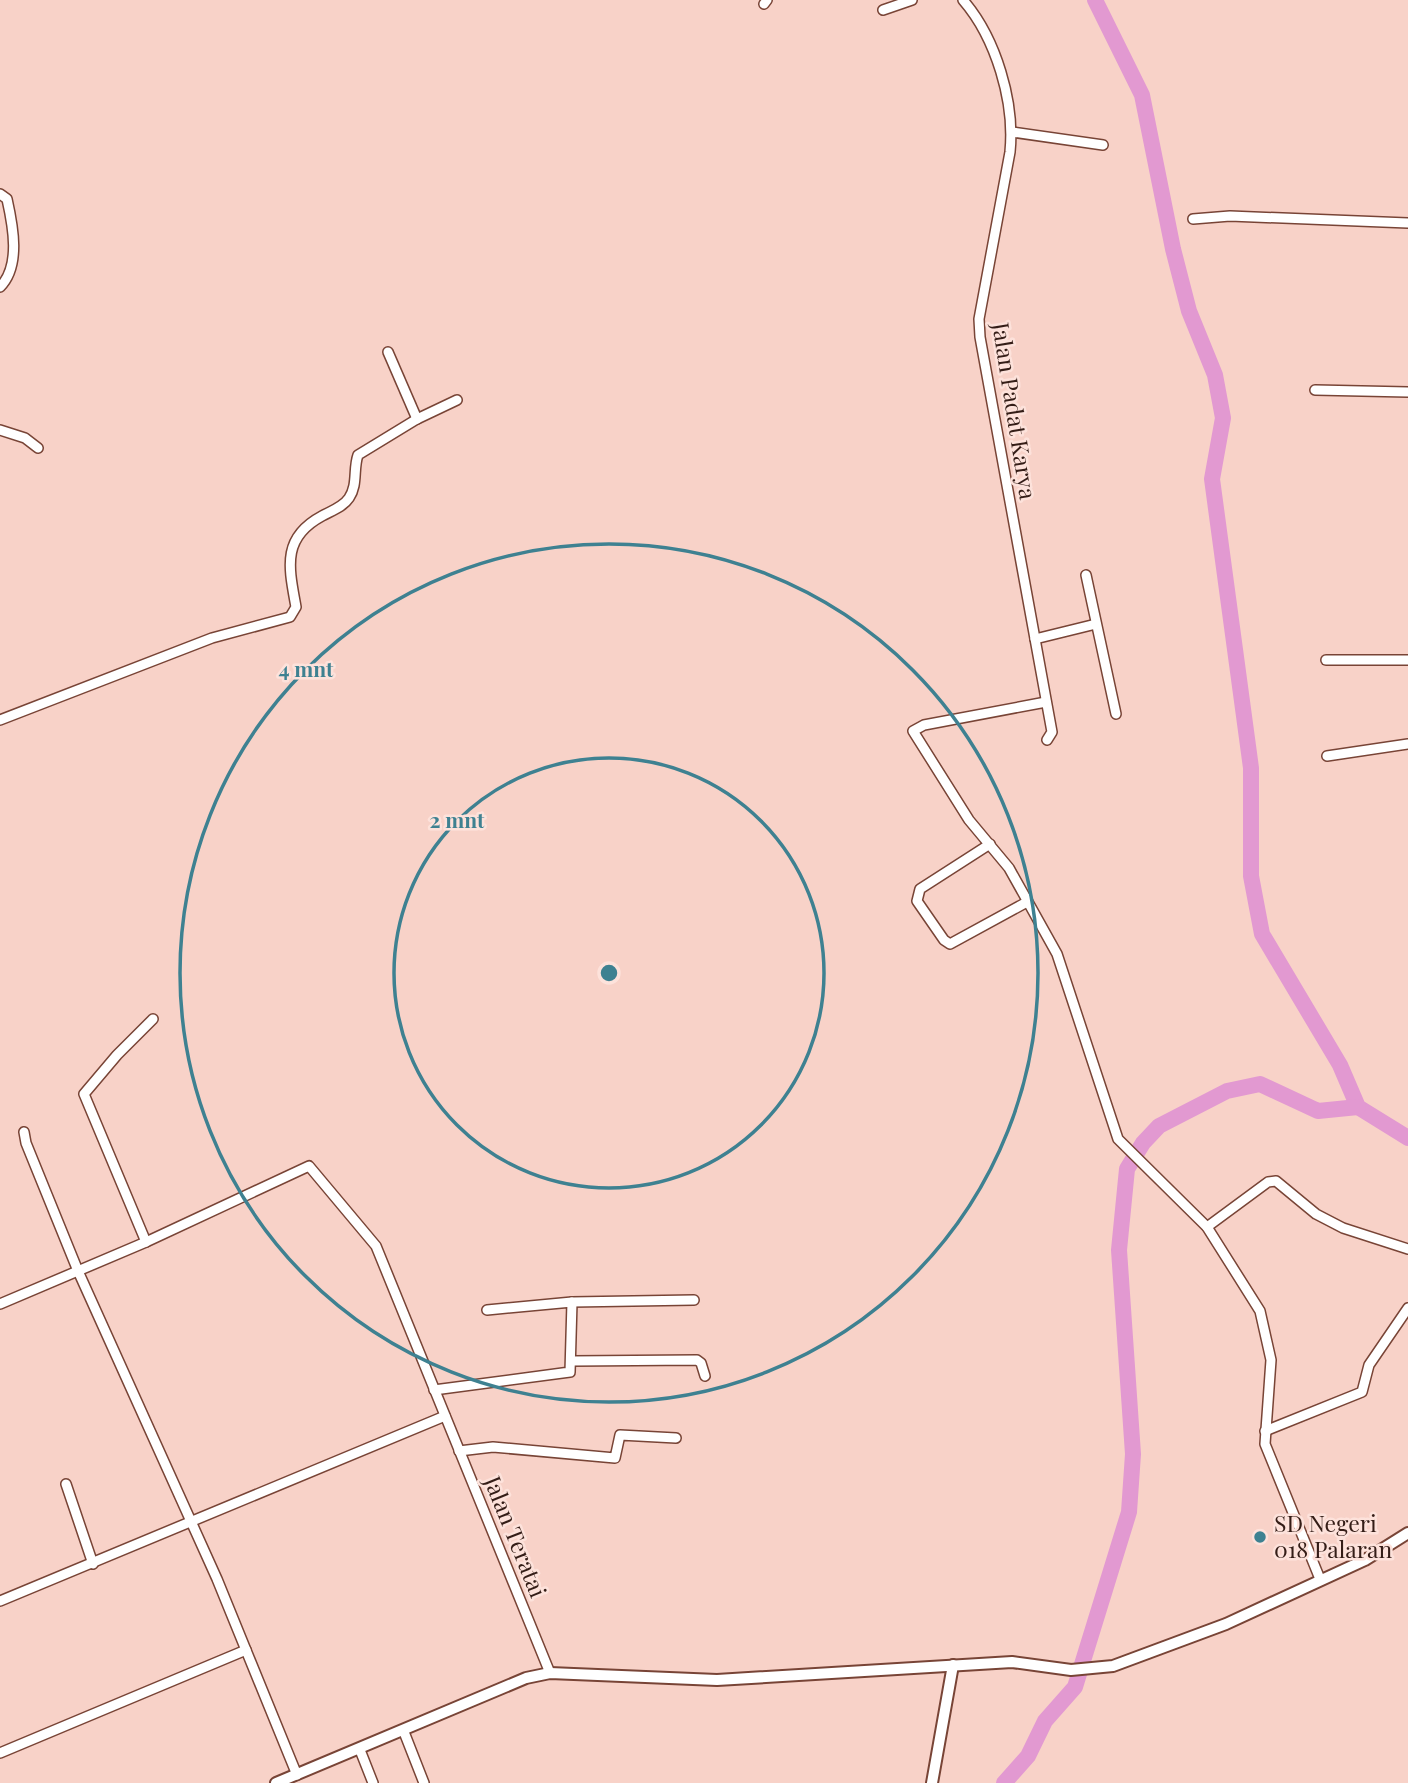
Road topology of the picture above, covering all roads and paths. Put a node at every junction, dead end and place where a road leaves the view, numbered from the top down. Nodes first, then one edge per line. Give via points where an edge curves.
1 (912, 0) edge
2 (963, 0) edge
3 (883, 9) dead end
4 (1012, 132) junction
5 (1102, 145) dead end
6 (0, 194) edge
7 (1194, 219) dead end
8 (1408, 223) edge
9 (0, 287) edge
10 (388, 352) dead end
11 (1315, 390) dead end
12 (1408, 392) edge
13 (457, 400) dead end
14 (417, 419) junction
15 (0, 430) edge
16 (38, 448) dead end
17 (1086, 575) dead end
18 (1096, 624) junction
19 (1035, 639) junction
20 (1326, 660) dead end
21 (1408, 660) edge
22 (1046, 702) junction
23 (1116, 714) dead end
24 (0, 720) edge
25 (1047, 740) dead end
26 (1408, 744) edge
27 (1327, 756) dead end
28 (990, 844) junction
29 (1027, 902) junction
30 (153, 1018) dead end
31 (24, 1132) dead end
32 (1207, 1227) junction
33 (146, 1242) junction
34 (1408, 1249) edge
35 (78, 1271) junction
36 (694, 1300) dead end
37 (572, 1302) junction
38 (0, 1304) edge
39 (1408, 1308) edge
40 (487, 1310) dead end
41 (572, 1361) junction
42 (705, 1376) dead end
43 (434, 1390) junction
44 (444, 1416) junction
45 (1265, 1431) junction
46 (676, 1438) dead end
47 (459, 1451) junction
48 (66, 1484) dead end
49 (192, 1522) junction
50 (1408, 1533) edge
51 (93, 1564) junction
52 (1320, 1579) junction
53 (0, 1601) edge
54 (246, 1650) junction
55 (953, 1665) junction
56 (550, 1673) junction
57 (404, 1732) junction
58 (360, 1750) junction
59 (0, 1753) edge
60 (297, 1775) junction
61 (276, 1783) edge
62 (373, 1783) edge
63 (424, 1783) edge
64 (932, 1783) edge

1 - 3 street
2 - 4 street, Jalan Padat Karya via 987,36
4 - 5 street
4 - 19 street, Jalan Padat Karya via 979,320
6 - 9 street via 7,199 12,222 8,279
7 - 8 street via 1230,216
10 - 14 street
11 - 12 street
13 - 14 street
14 - 24 street via 358,456 348,501 308,525 295,541 289,558 296,607 293,615 212,638
15 - 16 street
17 - 18 street
18 - 19 street
18 - 23 street
19 - 22 street, Jalan Padat Karya
20 - 21 street
22 - 25 street, Jalan Padat Karya via 1052,732
22 - 28 street via 924,725 913,731 944,784
26 - 27 street
28 - 29 street
28 - 29 street via 920,889 917,901 950,944
29 - 32 street via 1057,954 1114,1130 1125,1149
30 - 33 street via 84,1094
31 - 35 street
32 - 34 street via 1268,1182 1276,1181 1316,1214 1343,1228
32 - 45 street via 1260,1311 1267,1332 1271,1360
33 - 35 street
33 - 43 street, Jalan Teratai via 309,1166 376,1246
35 - 38 street
35 - 49 street
36 - 37 street
37 - 40 street
37 - 41 street
39 - 45 street via 1369,1365 1362,1392
41 - 42 street via 699,1360
41 - 43 street via 567,1374
43 - 44 street, Jalan Teratai
44 - 47 street, Jalan Teratai
44 - 49 street
45 - 52 street via 1270,1459
46 - 47 street via 620,1435 615,1458 494,1447
47 - 56 street, Jalan Teratai
48 - 51 street
49 - 51 street
49 - 54 street
50 - 52 street via 1366,1560
51 - 53 street
52 - 55 street via 1226,1624 1101,1668 1071,1670 1029,1663
54 - 59 street
54 - 60 street
55 - 56 street via 717,1680
55 - 64 street
56 - 57 street via 526,1678
57 - 58 street
57 - 63 street
58 - 60 street
58 - 62 street
60 - 61 street

